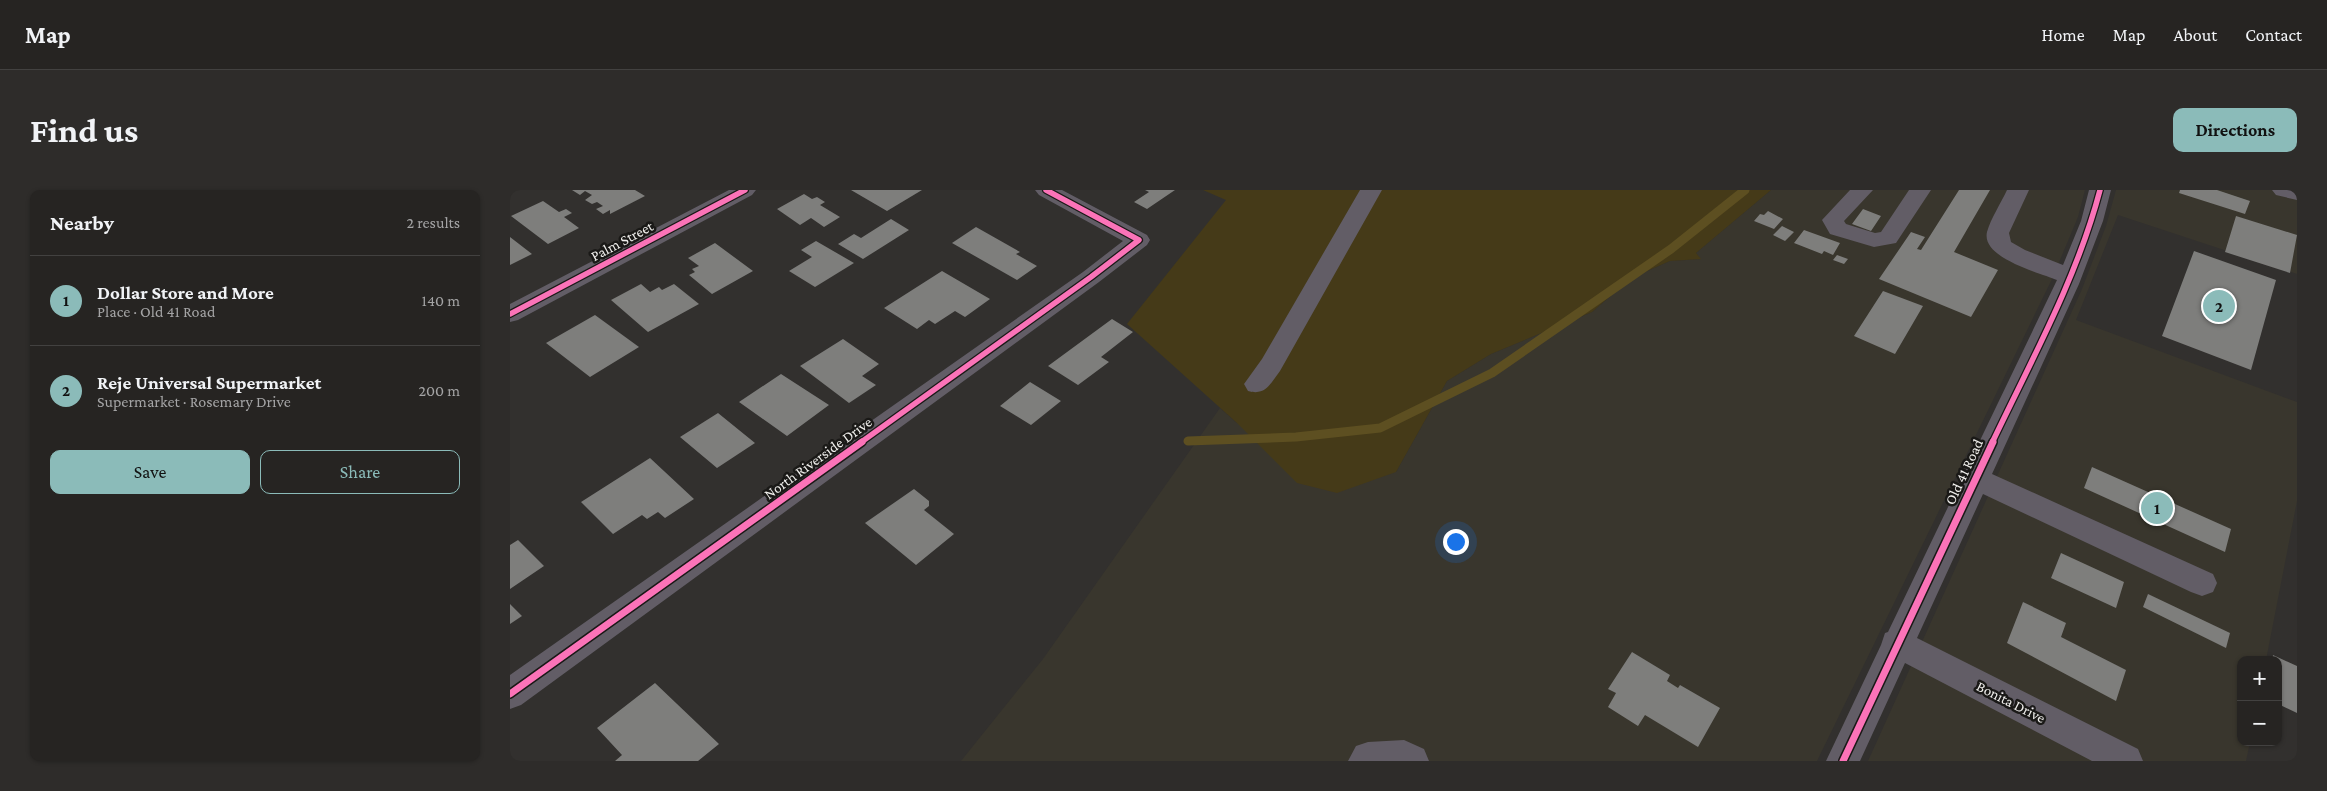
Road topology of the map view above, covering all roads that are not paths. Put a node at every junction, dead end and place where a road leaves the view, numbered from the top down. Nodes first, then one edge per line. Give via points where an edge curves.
1 (745, 190) edge
2 (1046, 190) edge
3 (1370, 190) edge
4 (1862, 190) edge
5 (1920, 190) edge
6 (2018, 190) edge
7 (2100, 190) edge
8 (2283, 190) edge
9 (2297, 194) edge
10 (2070, 276) junction
11 (510, 314) edge
12 (1257, 384) dead end
13 (1975, 478) junction
14 (2202, 583) dead end
15 (1896, 643) junction
16 (510, 694) edge
17 (1365, 761) edge
18 (1412, 761) edge
19 (1842, 761) edge
20 (2126, 761) edge

1 - 11 street, Palm Street
2 - 16 street, North Riverside Drive via 1139,240
3 - 12 street via 1330,265
4 - 5 street via 1833,220 1838,230 1874,240 1888,238
6 - 10 street via 1998,233 2002,247
7 - 10 street, Old 41 Road via 2092,221
8 - 9 street
10 - 13 street, Old 41 Road
13 - 14 street
13 - 15 street, Old 41 Road
15 - 19 street, Old 41 Road
15 - 20 street, Bonita Drive
17 - 18 street via 1368,758 1404,756

